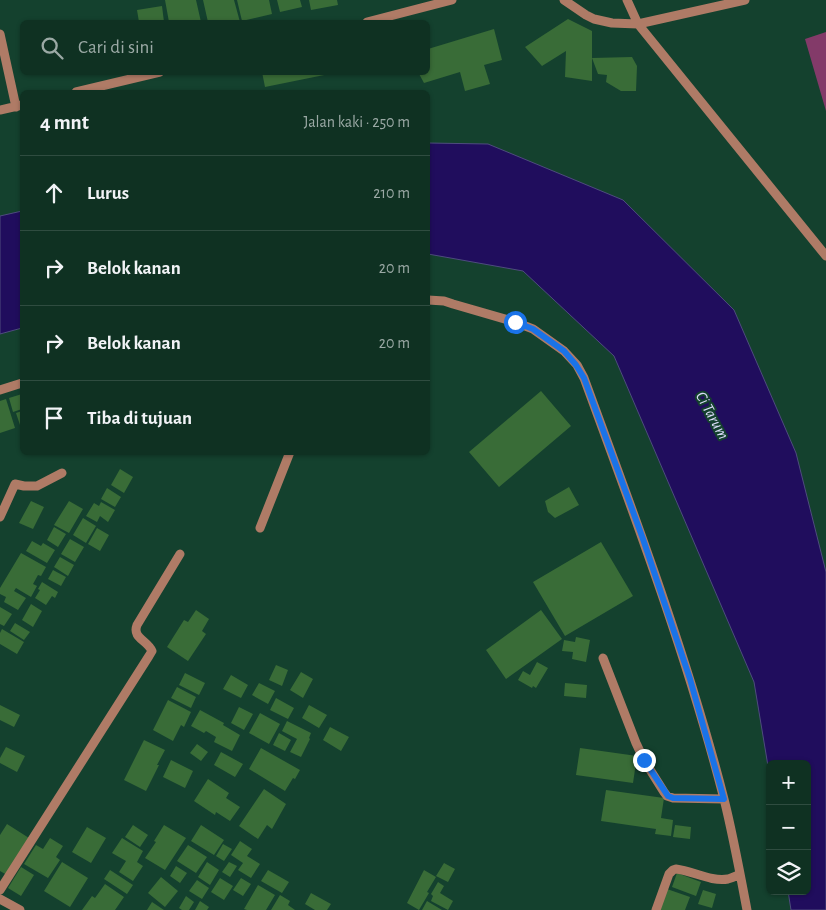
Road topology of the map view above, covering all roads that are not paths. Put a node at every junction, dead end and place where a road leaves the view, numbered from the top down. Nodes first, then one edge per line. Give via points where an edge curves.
1 (452, 0) edge
2 (564, 0) edge
3 (627, 0) edge
4 (746, 0) edge
5 (375, 20) edge
6 (638, 24) junction
7 (0, 34) edge
8 (147, 75) edge
9 (84, 90) edge
10 (19, 106) edge
11 (0, 110) edge
12 (826, 256) edge
13 (430, 300) edge
14 (20, 385) edge
15 (0, 390) edge
16 (289, 455) edge
17 (62, 473) dead end
18 (0, 517) edge
19 (260, 528) dead end
20 (180, 554) dead end
21 (603, 658) dead end
22 (724, 799) junction
23 (740, 874) junction
24 (0, 890) edge
25 (0, 899) edge
26 (20, 910) edge
27 (656, 910) edge
28 (747, 910) edge

1 - 5 street
2 - 6 street via 594,19
3 - 6 street
4 - 6 street
6 - 12 street
7 - 10 street
8 - 9 street
10 - 11 street
13 - 22 street via 444,301 533,329 564,351 584,378 690,679
14 - 15 street
16 - 19 street
17 - 18 street via 37,486 15,484
20 - 24 street via 135,630 152,651
21 - 22 street via 636,743 664,792 673,798
22 - 23 street
23 - 27 street via 721,879 672,870
23 - 28 street
25 - 26 street

